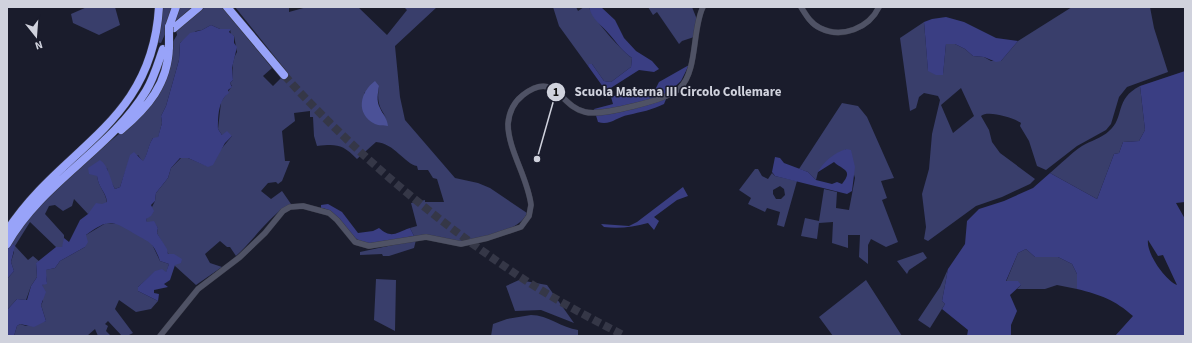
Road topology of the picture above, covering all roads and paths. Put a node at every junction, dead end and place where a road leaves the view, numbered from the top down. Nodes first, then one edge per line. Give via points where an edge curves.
1 (159, 7) edge
2 (176, 7) edge
3 (199, 7) edge
4 (224, 7) edge
5 (227, 7) edge
6 (703, 7) edge
7 (801, 7) edge
8 (879, 7) edge
9 (239, 22) junction
10 (172, 28) junction
11 (166, 48) junction
12 (284, 75) tunnel mouth
13 (139, 102) junction
14 (92, 152) junction
15 (68, 165) junction
16 (7, 231) edge
17 (7, 244) edge
18 (160, 336) edge

1 - 15 highway via 152,49 137,86 113,120
2 - 10 highway
3 - 10 highway
4 - 9 highway via 234,20
5 - 9 highway
6 - 18 street via 688,73 680,87 666,97 586,113 574,107 554,89 543,86 525,94 515,103 509,119 509,132 531,205 529,216 521,227 467,243 444,242 426,237 367,246 355,242 330,214 305,206 290,207 283,211 240,257 198,289
7 - 8 street via 818,27 838,32 864,25
9 - 12 highway
10 - 11 highway, bridge
11 - 13 highway
11 - 14 highway via 168,61 164,76 152,100 129,123
13 - 14 highway
13 - 15 highway
14 - 17 highway via 33,207
15 - 16 highway via 29,202

